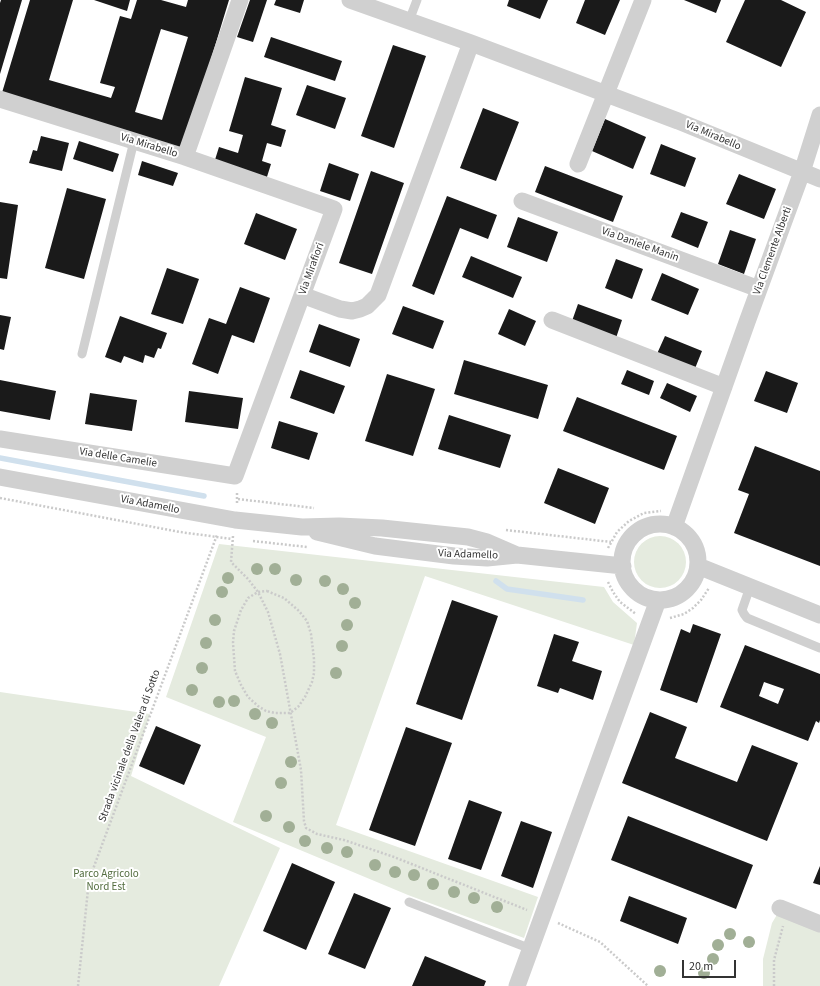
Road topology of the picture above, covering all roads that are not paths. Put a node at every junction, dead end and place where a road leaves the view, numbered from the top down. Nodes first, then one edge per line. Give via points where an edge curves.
1 (240, 0) edge
2 (350, 0) edge
3 (417, 0) edge
4 (643, 0) edge
5 (409, 21) junction
6 (471, 43) junction
7 (606, 94) junction
8 (0, 99) edge
9 (820, 115) edge
10 (134, 141) junction
11 (185, 157) junction
12 (578, 164) dead end
13 (802, 172) junction
14 (820, 179) edge
15 (522, 201) dead end
16 (759, 289) junction
17 (302, 295) junction
18 (552, 320) dead end
19 (82, 354) dead end
20 (724, 387) junction
21 (0, 439) edge
22 (235, 476) joint
23 (0, 477) edge
24 (674, 527) junction
25 (623, 566) junction
26 (698, 566) junction
27 (750, 587) junction
28 (658, 600) junction
29 (820, 615) edge
30 (820, 648) edge
31 (409, 902) dead end
32 (786, 910) road end
33 (820, 924) edge
34 (531, 948) junction
35 (518, 986) edge

1 - 11 street, Via Mirabello
2 - 5 street, Via Mirabello
3 - 5 lane
4 - 7 street
5 - 6 street, Via Mirabello
6 - 7 street, Via Mirabello
6 - 17 street via 378,295 367,306 352,311
7 - 12 street
7 - 13 street, Via Mirabello
8 - 10 street, Via Mirabello
9 - 13 street, Via Clemente Alberti
10 - 11 street, Via Mirabello
10 - 19 lane
11 - 17 street, Via Mirafiori via 334,209
13 - 14 street, Via Mirabello
13 - 16 street, Via Clemente Alberti
15 - 16 street, Via Daniele Manin
16 - 20 street, Via Clemente Alberti
17 - 22 street, Via Mirafiori
18 - 20 street
20 - 24 street, Via Clemente Alberti
21 - 22 street, Via delle Camelie
23 - 25 street, Via Adamello via 223,518 302,527 376,527 468,537 517,555
24 - 25 street via 655,525 637,532 626,547
24 - 26 street via 684,532 691,541 697,554
25 - 28 street via 627,581 634,590 647,598
26 - 27 street
26 - 28 street via 693,580 683,592 673,598
27 - 29 street
27 - 30 lane via 742,610 747,618
28 - 34 street
31 - 34 lane
32 - 33 street
34 - 35 street

